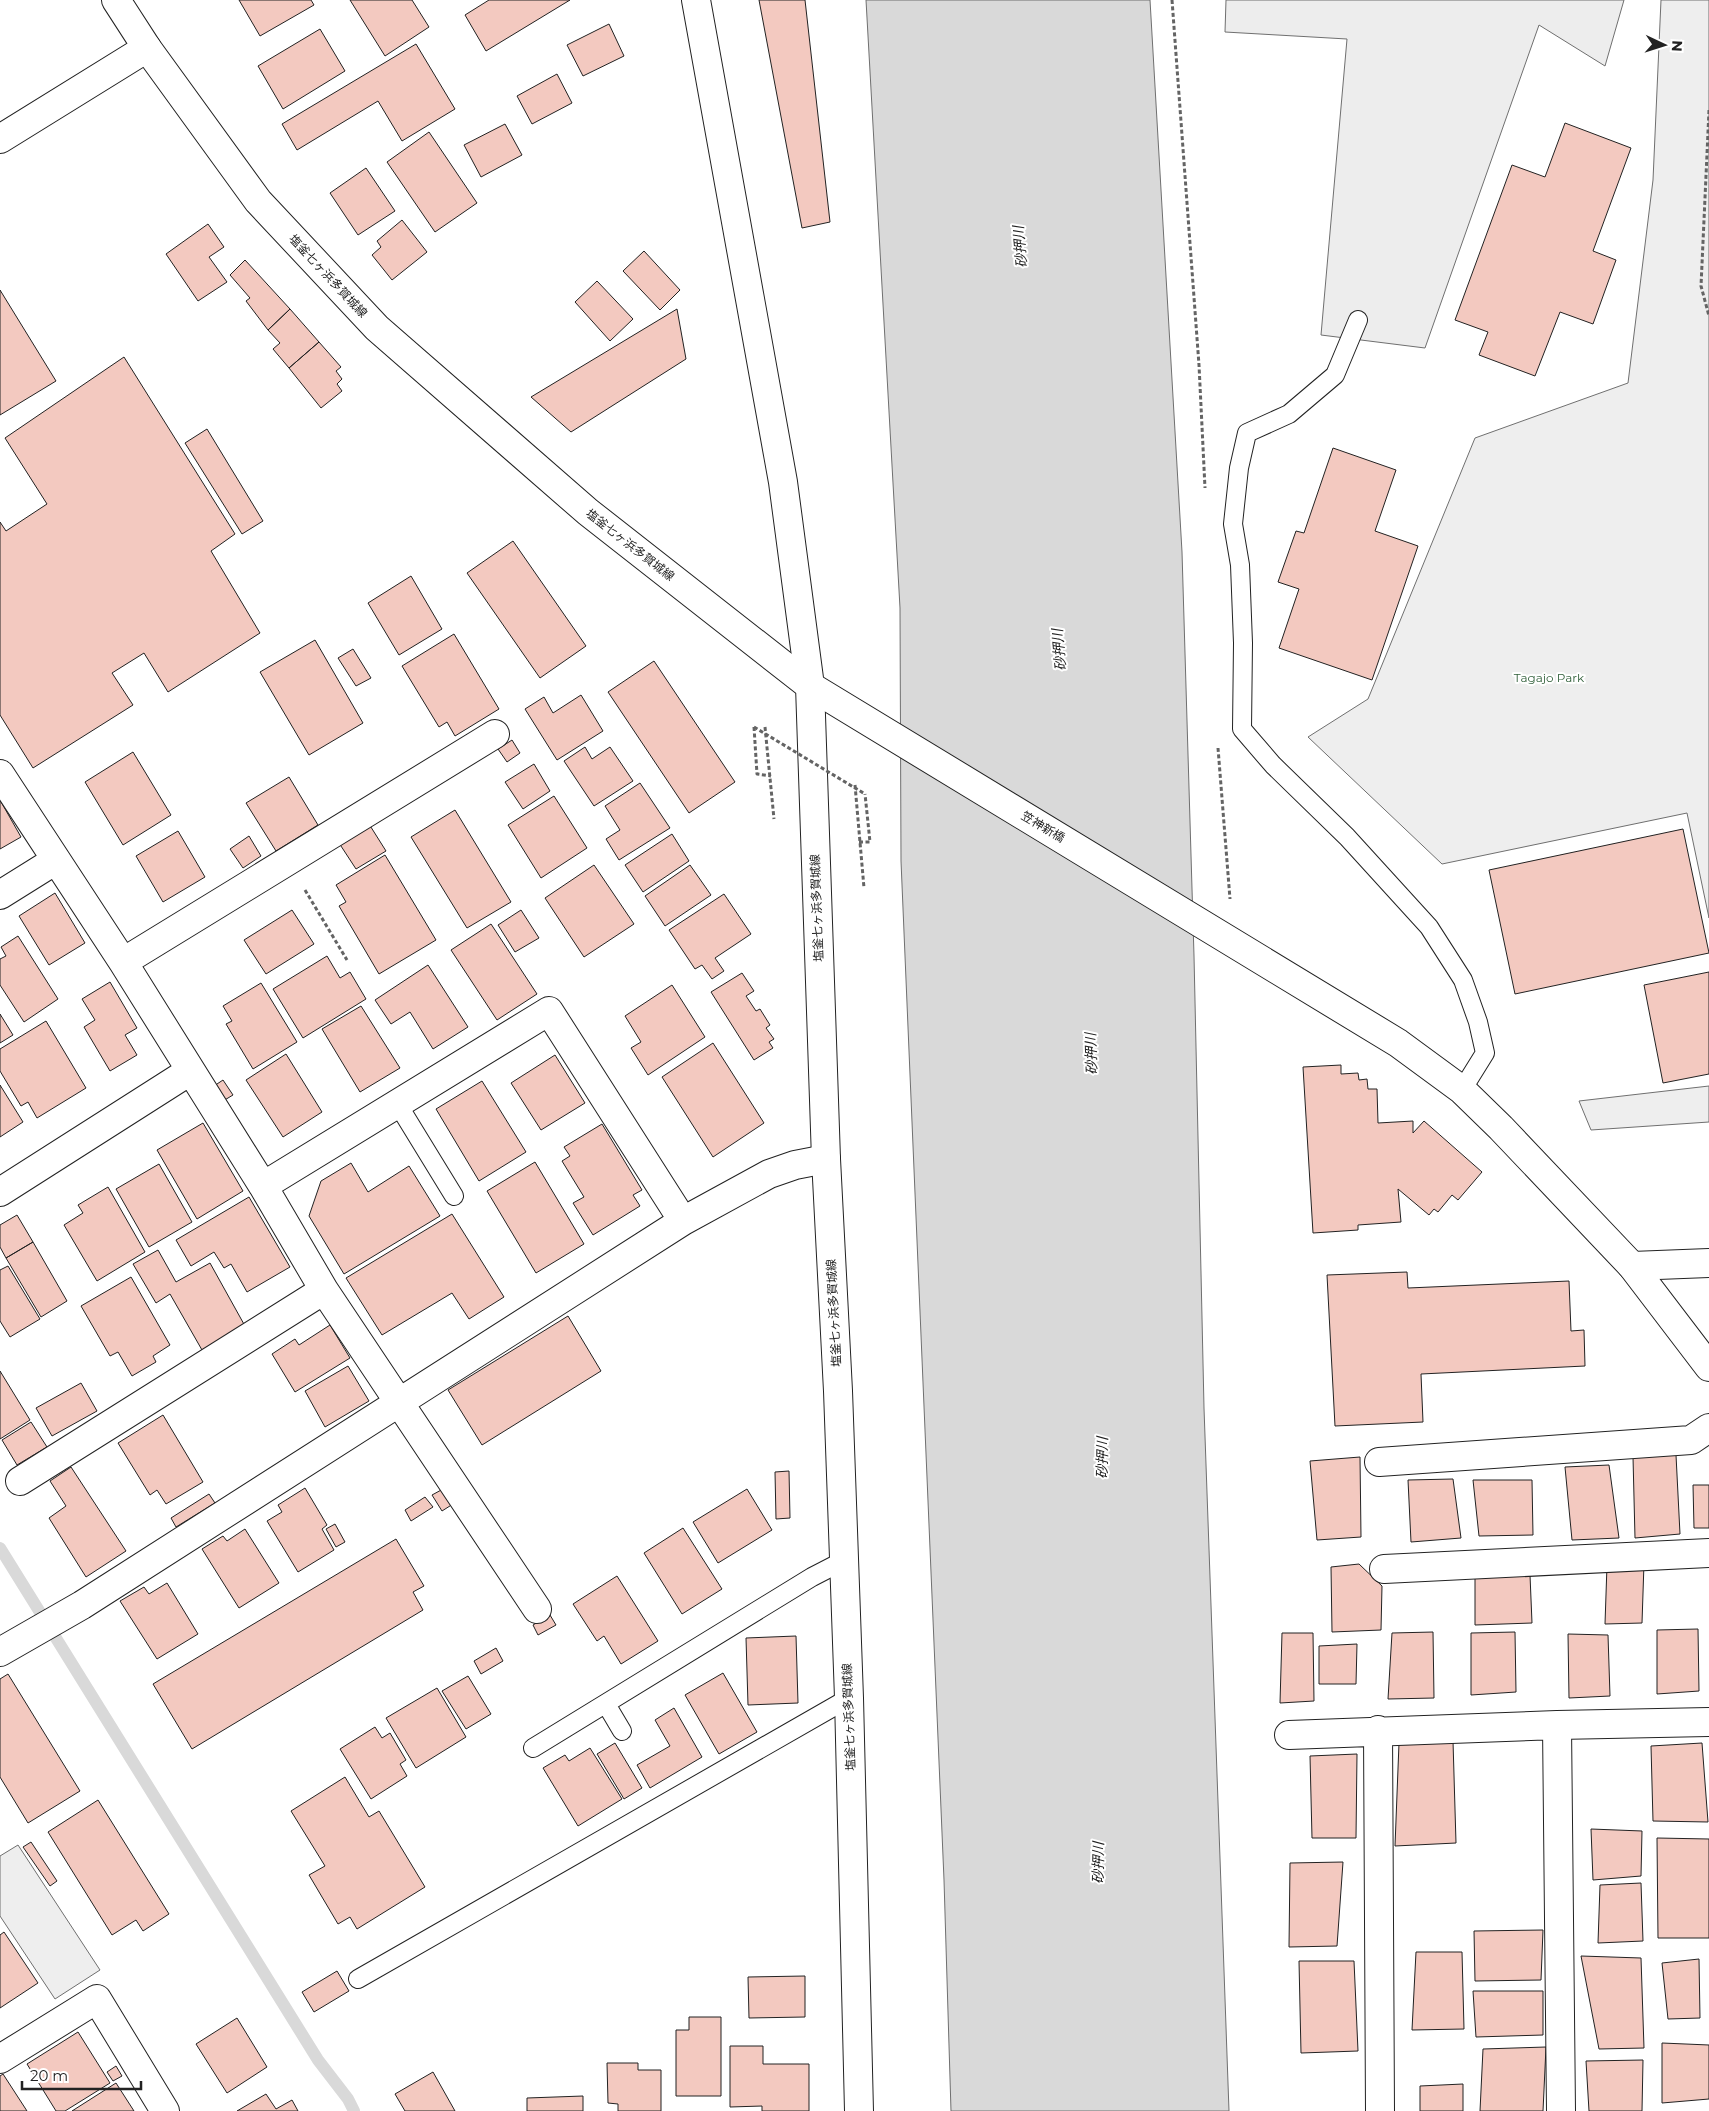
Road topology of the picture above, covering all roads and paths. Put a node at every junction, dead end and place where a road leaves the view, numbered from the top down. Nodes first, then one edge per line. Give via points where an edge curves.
1 (116, 0) edge
2 (696, 0) edge
3 (1172, 0) edge
4 (147, 48) junction
5 (1709, 110) edge
6 (0, 139) edge
7 (1709, 316) edge
8 (1358, 320) dead end
9 (1205, 493) dead end
10 (810, 686) junction
11 (765, 727) dead end
12 (495, 734) dead end
13 (1217, 739) dead end
14 (0, 774) edge
15 (771, 776) junction
16 (855, 785) dead end
17 (774, 819) dead end
18 (859, 842) junction
19 (56, 860) junction
20 (287, 860) junction
21 (864, 888) dead end
22 (0, 895) edge
23 (1231, 903) dead end
24 (348, 960) dead end
25 (123, 962) junction
26 (190, 1072) junction
27 (1462, 1090) junction
28 (396, 1103) junction
29 (826, 1159) junction
30 (263, 1186) junction
31 (0, 1192) edge
32 (454, 1196) dead end
33 (683, 1221) junction
34 (1709, 1263) edge
35 (1632, 1266) junction
36 (324, 1290) junction
37 (1709, 1368) edge
38 (398, 1402) junction
39 (1709, 1428) edge
40 (1378, 1462) dead end
41 (20, 1481) dead end
42 (1709, 1552) edge
43 (843, 1561) junction
44 (1384, 1569) dead end
45 (538, 1609) dead end
46 (5, 1649) edge
47 (849, 1698) junction
48 (606, 1704) junction
49 (1709, 1722) edge
50 (1557, 1725) junction
51 (1378, 1730) junction
52 (622, 1731) dead end
53 (1288, 1735) dead end
54 (533, 1748) dead end
55 (358, 1979) dead end
56 (0, 2059) edge
57 (165, 2111) edge
58 (859, 2111) edge
59 (1380, 2111) edge
60 (1561, 2111) edge

1 - 4 street, 塩釜七ヶ浜多賀城線
2 - 10 street via 783,482
3 - 9 path via 1199,365
4 - 6 street
4 - 10 street, 塩釜七ヶ浜多賀城線 via 258,201 377,328 588,512
5 - 7 path via 1702,286
8 - 27 lane via 1335,374 1289,414 1247,433 1239,468 1233,524 1240,565 1242,729 1429,927 1463,980 1485,1053
10 - 27 street, 笠神新橋 via 1398,1043
10 - 29 street, 塩釜七ヶ浜多賀城線
11 - 15 path
12 - 20 street
13 - 23 path
14 - 19 street
15 - 17 path
15 - 18 path, bridge via 757,774 754,727 865,794 870,842
16 - 18 path
18 - 21 path
19 - 22 street
19 - 25 street
20 - 24 path
20 - 25 street
25 - 26 street
26 - 30 street
26 - 31 street
27 - 35 street, 笠神新橋
28 - 30 street
28 - 32 lane
28 - 33 street via 550,1011
29 - 33 street via 770,1174
29 - 43 street, 塩釜七ヶ浜多賀城線
30 - 36 street
33 - 38 street
34 - 35 street
35 - 37 street, 笠神新橋
36 - 38 street
36 - 41 street
38 - 45 street
38 - 46 street via 82,1605
39 - 40 street via 1691,1440
42 - 44 street
43 - 47 street, 塩釜七ヶ浜多賀城線
43 - 48 lane
47 - 55 lane
47 - 58 street, 塩釜七ヶ浜多賀城線
48 - 52 lane
48 - 54 lane
49 - 50 street
50 - 51 street
50 - 60 street
51 - 53 street
51 - 59 street
56 - 57 street via 97,1999

